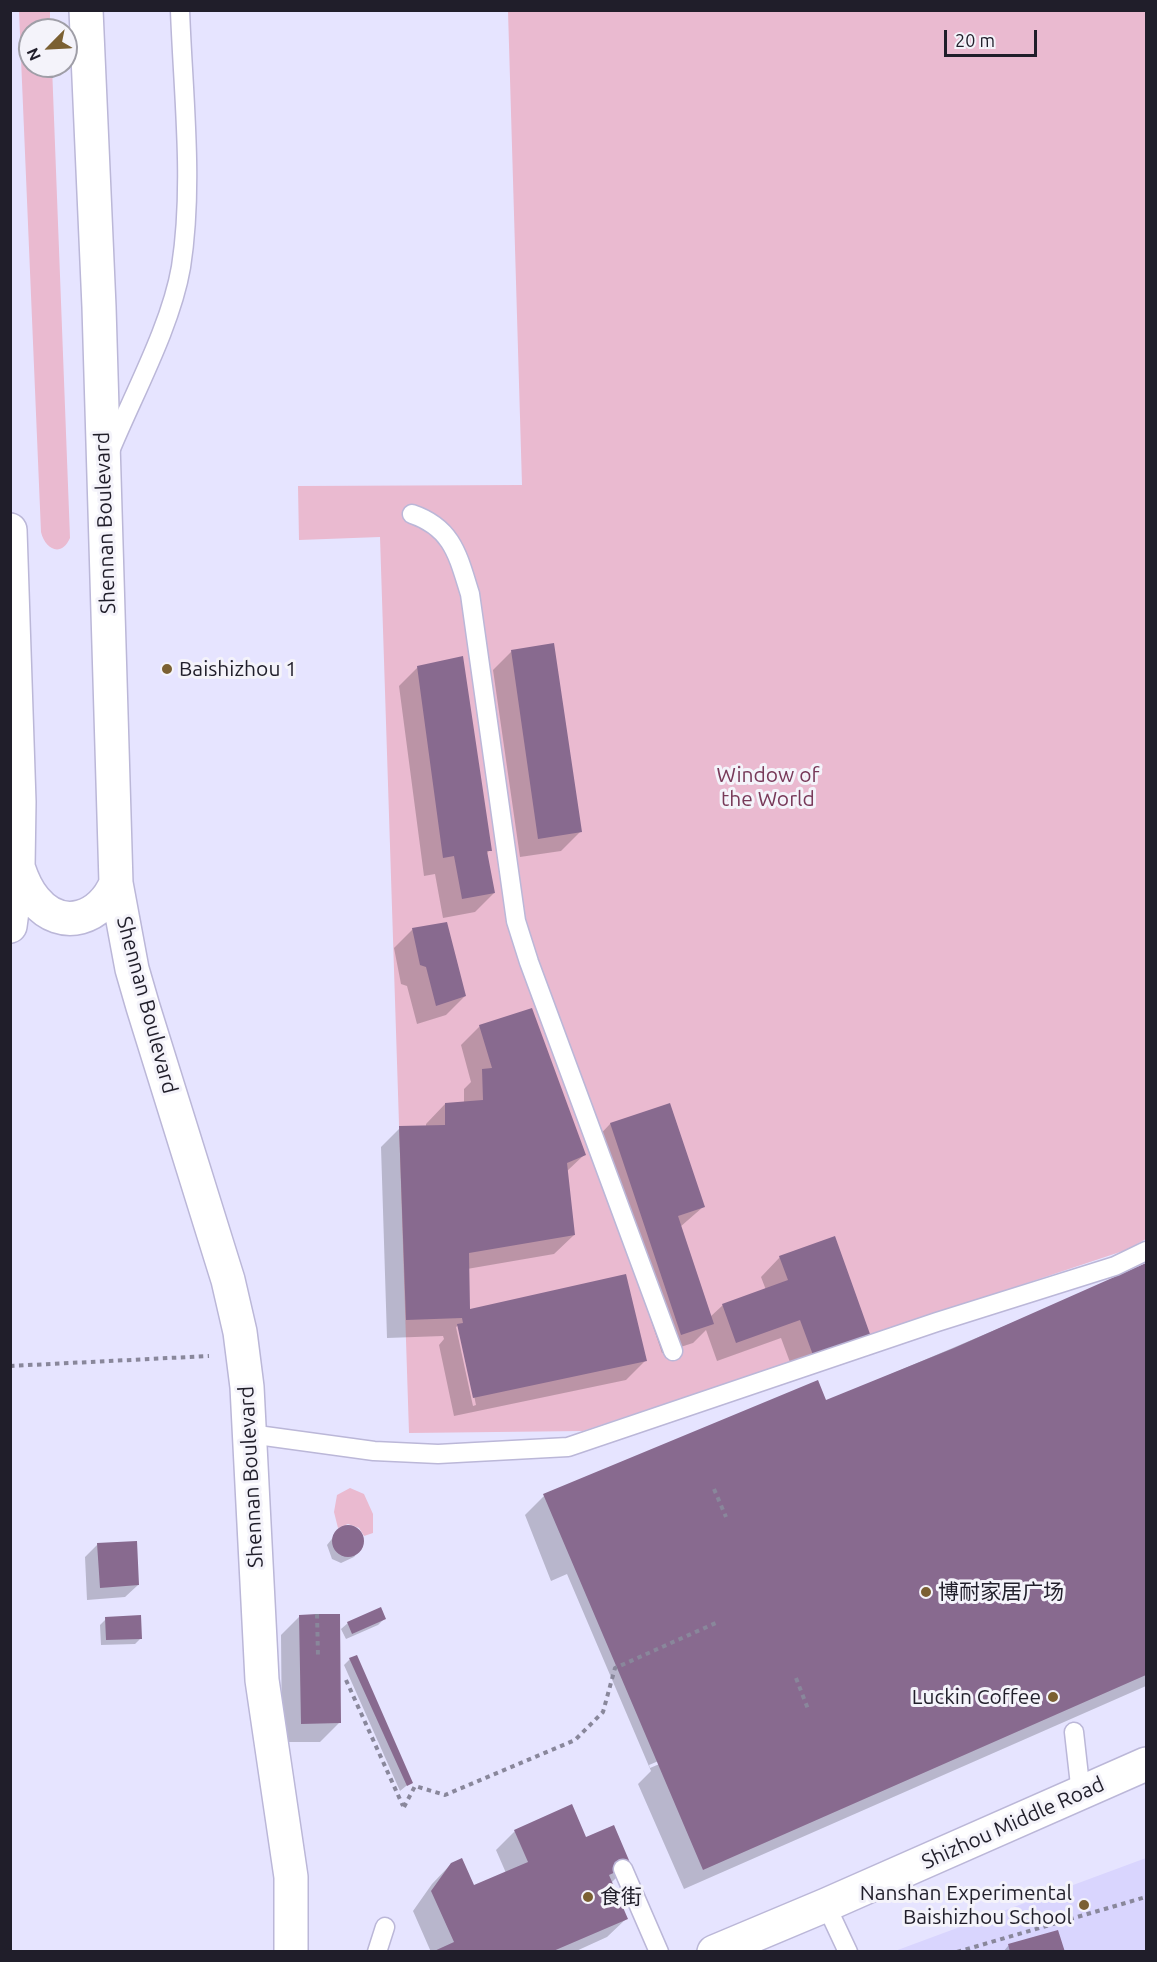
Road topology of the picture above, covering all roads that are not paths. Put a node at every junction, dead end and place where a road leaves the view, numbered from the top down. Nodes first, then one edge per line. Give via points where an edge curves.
1 (86, 10) edge
2 (180, 10) edge
3 (103, 466) junction
4 (411, 514) dead end
5 (10, 530) edge
6 (18, 867) junction
7 (116, 883) junction
8 (10, 926) edge
9 (1146, 1251) edge
10 (673, 1351) dead end
11 (250, 1434) junction
12 (1074, 1732) dead end
13 (1146, 1764) edge
14 (1081, 1794) junction
15 (623, 1869) dead end
16 (826, 1905) junction
17 (385, 1927) dead end
18 (291, 1952) edge
19 (376, 1952) edge
20 (659, 1952) edge
21 (714, 1952) edge
22 (848, 1952) edge

1 - 3 main road, Shennan Boulevard
2 - 3 lane via 186,210 180,268 167,315
3 - 7 main road, Shennan Boulevard
4 - 10 lane via 432,521 447,535 466,583 516,921
5 - 6 main road
6 - 7 main road via 35,901 60,916 88,916 101,908
6 - 8 main road
7 - 11 main road, Shennan Boulevard via 135,978 235,1308
9 - 11 lane via 1115,1266 568,1447 438,1454 374,1451
11 - 18 main road, Shennan Boulevard via 262,1680 291,1877
12 - 14 lane
13 - 14 main road, Shizhou Middle Road
14 - 16 main road, Shizhou Middle Road
15 - 20 lane
16 - 21 main road, Shizhou Middle Road
16 - 22 lane
17 - 19 lane

